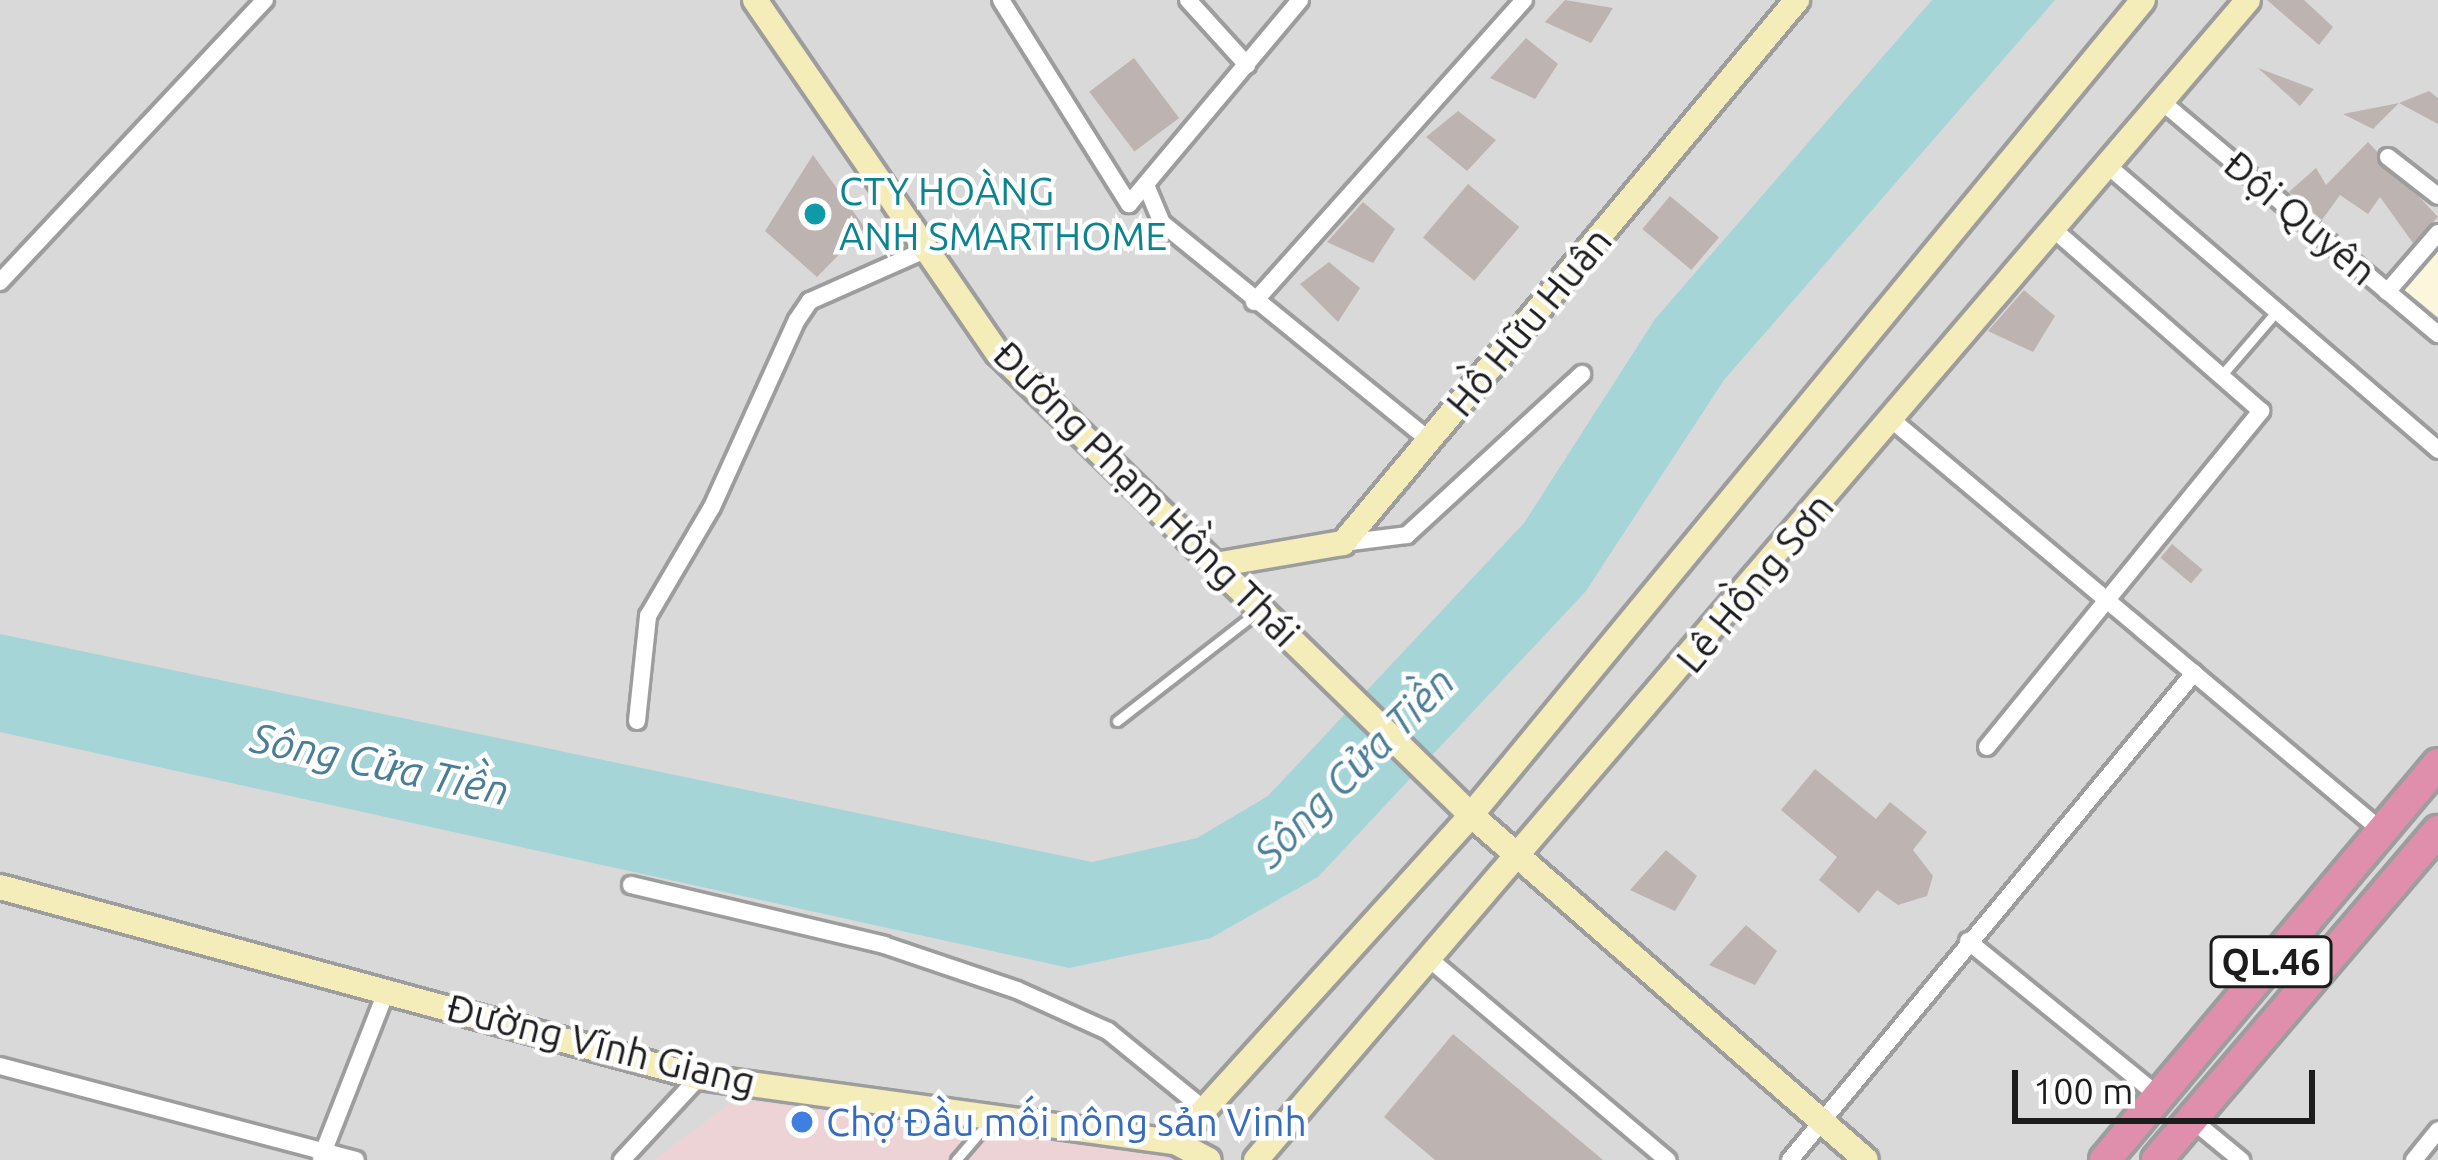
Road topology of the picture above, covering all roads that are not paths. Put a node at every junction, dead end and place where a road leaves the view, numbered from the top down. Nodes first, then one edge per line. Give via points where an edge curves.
1 (265, 0) edge
2 (755, 0) edge
3 (1000, 0) edge
4 (1188, 0) edge
5 (1300, 0) edge
6 (1525, 0) edge
7 (1797, 0) edge
8 (2143, 0) edge
9 (2248, 0) edge
10 (1247, 65) junction
11 (2161, 101) junction
12 (2389, 157) dead end
13 (2107, 165) junction
14 (1146, 185) junction
15 (2438, 196) edge
16 (2054, 230) junction
17 (2438, 233) edge
18 (923, 250) junction
19 (0, 282) edge
20 (2387, 292) junction
21 (1254, 302) junction
22 (2275, 313) junction
23 (2438, 334) edge
24 (1582, 374) dead end
25 (2219, 376) junction
26 (1892, 420) junction
27 (1429, 440) junction
28 (2438, 450) edge
29 (1342, 543) junction
30 (1215, 565) junction
31 (2108, 602) junction
32 (1261, 609) junction
33 (2194, 673) junction
34 (638, 721) dead end
35 (1117, 721) dead end
36 (1987, 747) dead end
37 (2438, 764) edge
38 (1471, 815) junction
39 (2382, 831) junction
40 (2438, 831) edge
41 (1521, 858) junction
42 (2428, 864) edge
43 (631, 886) dead end
44 (0, 887) edge
45 (1968, 941) junction
46 (1433, 962) junction
47 (386, 992) junction
48 (0, 1066) edge
49 (699, 1076) junction
50 (2159, 1096) junction
51 (1205, 1110) junction
52 (992, 1118) junction
53 (2192, 1119) junction
54 (1819, 1122) junction
55 (2438, 1130) edge
56 (1175, 1142) junction
57 (322, 1156) edge
58 (356, 1160) edge
59 (622, 1160) edge
60 (956, 1160) edge
61 (1209, 1160) edge
62 (1256, 1160) edge
63 (1667, 1160) edge
64 (1790, 1160) edge
65 (1866, 1160) edge
66 (2105, 1160) edge
67 (2157, 1160) edge
68 (2241, 1160) edge
69 (2414, 1160) edge

1 - 19 street
2 - 18 street, Đường Phạm Hồng Thái
3 - 14 street via 1104,174 1129,204
4 - 10 street
5 - 10 street
6 - 21 street
7 - 27 street, Hồ Hữu Huân
8 - 38 street
9 - 11 street, Lê Hồng Sơn
10 - 14 street
11 - 13 street, Lê Hồng Sơn
11 - 20 street, Đội Quyên
12 - 15 street
13 - 16 street, Lê Hồng Sơn
13 - 22 street
14 - 21 street via 1162,223
16 - 25 street
16 - 26 street, Lê Hồng Sơn
17 - 20 street
18 - 30 street, Đường Phạm Hồng Thái via 998,353
18 - 34 street via 810,301 797,320 712,507 648,616
20 - 23 street, Đội Quyên
21 - 27 street
22 - 25 lane
22 - 28 street
24 - 29 street via 1407,536
25 - 31 street via 2261,411
26 - 31 street
26 - 41 street, Lê Hồng Sơn
27 - 29 street, Hồ Hữu Huân
29 - 30 street
30 - 32 street, Đường Phạm Hồng Thái
31 - 33 street
31 - 36 street
32 - 35 lane
32 - 38 street, Đường Phạm Hồng Thái
33 - 39 street
33 - 45 street
37 - 39 highway, QL.46
38 - 41 street
38 - 51 street
39 - 50 highway, QL.46
40 - 42 highway, QL.46
41 - 46 street, Lê Hồng Sơn
41 - 54 street
42 - 53 highway, QL.46
43 - 51 street via 884,945 1017,990 1108,1031
44 - 47 street, Đường Vĩnh Giang
45 - 50 street
45 - 54 street
46 - 62 street, Lê Hồng Sơn
46 - 63 street
47 - 49 street, Đường Vĩnh Giang
47 - 57 street
48 - 57 street
49 - 52 street, Đường Vĩnh Giang
49 - 59 street
50 - 66 highway, QL.46
51 - 56 street
52 - 56 street, Đường Vĩnh Giang
52 - 60 lane
53 - 67 highway, QL.46
53 - 68 street
54 - 64 street
54 - 65 street
55 - 69 street
56 - 61 street, Đường Vĩnh Giang
57 - 58 street

